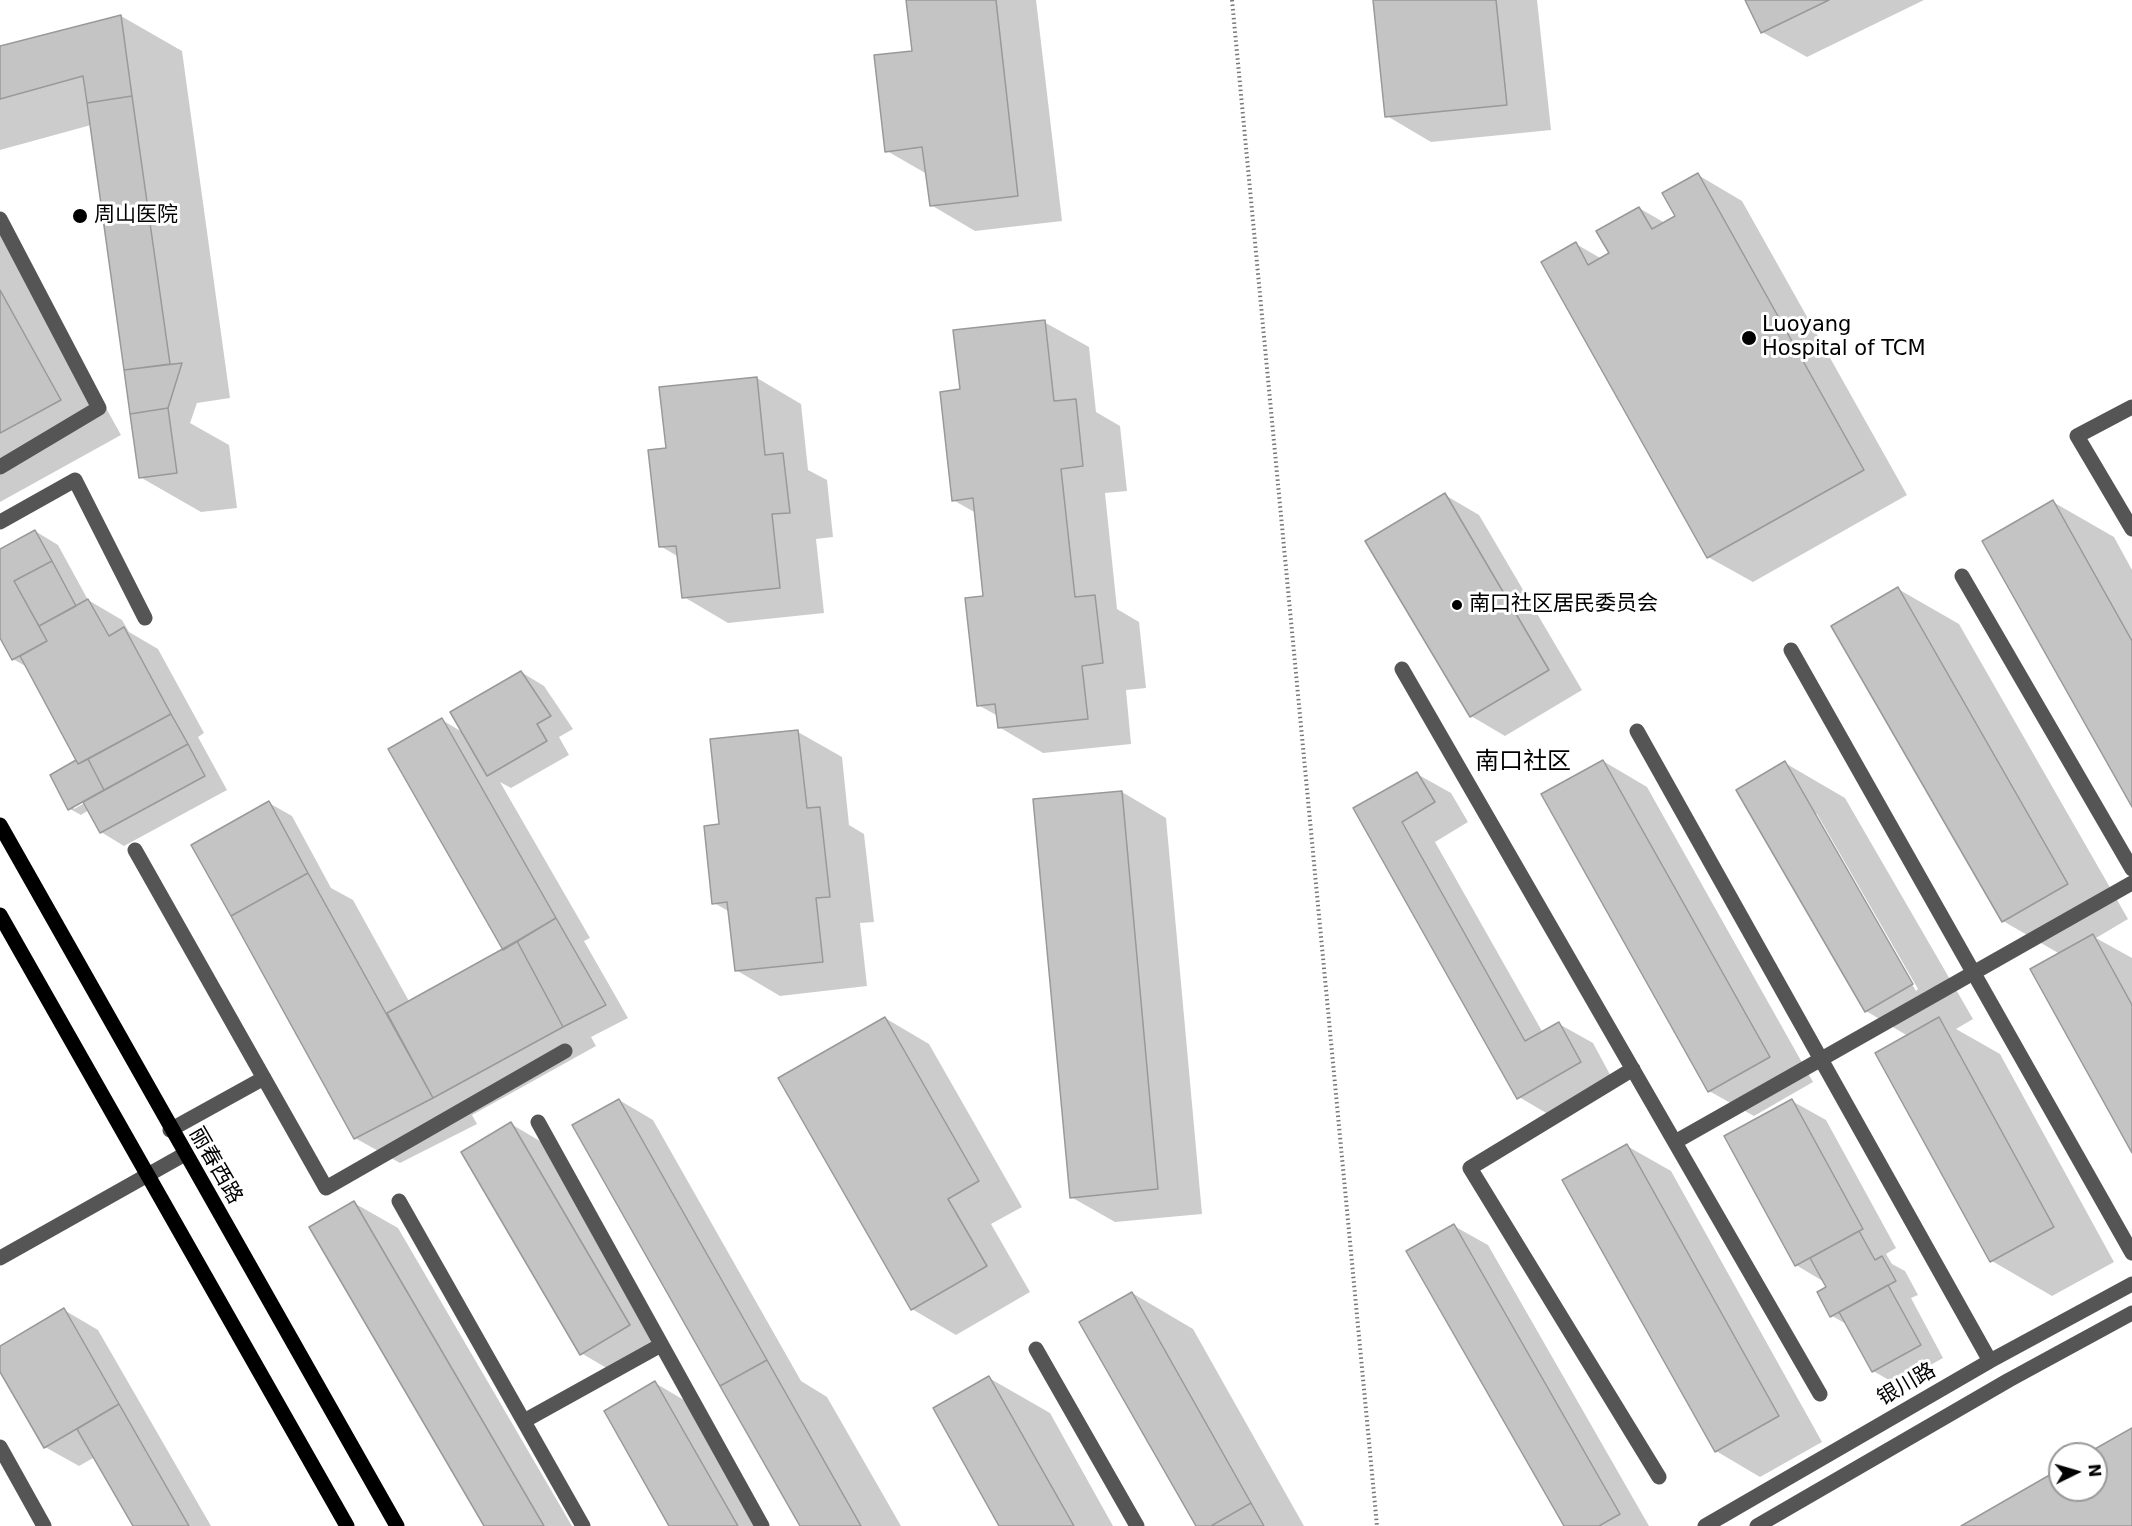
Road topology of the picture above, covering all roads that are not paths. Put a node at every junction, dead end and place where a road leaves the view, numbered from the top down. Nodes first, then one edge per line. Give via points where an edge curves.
1 (0, 219) edge
2 (2132, 407) edge
3 (0, 467) edge
4 (0, 522) edge
5 (2132, 529) edge
6 (1962, 576) dead end
7 (145, 618) dead end
8 (1791, 650) dead end
9 (1402, 669) dead end
10 (1637, 731) dead end
11 (0, 825) edge
12 (135, 850) dead end
13 (2132, 869) edge
14 (2132, 883) edge
15 (0, 915) edge
16 (1973, 973) junction
17 (565, 1051) dead end
18 (1821, 1059) junction
19 (1633, 1069) junction
20 (264, 1078) junction
21 (538, 1122) dead end
22 (170, 1130) junction
23 (1675, 1142) junction
24 (185, 1154) junction
25 (146, 1176) junction
26 (399, 1202) dead end
27 (2132, 1253) edge
28 (0, 1258) edge
29 (2132, 1284) edge
30 (2132, 1313) edge
31 (661, 1345) junction
32 (1036, 1348) dead end
33 (1990, 1361) junction
34 (1820, 1394) dead end
35 (524, 1421) junction
36 (0, 1447) edge
37 (6, 1470) edge
38 (1659, 1476) dead end
39 (44, 1526) edge
40 (347, 1526) edge
41 (397, 1526) edge
42 (583, 1526) edge
43 (762, 1526) edge
44 (1137, 1526) edge
45 (1705, 1526) edge
46 (1757, 1526) edge

1 - 3 street via 99,408
2 - 5 street via 2077,436
4 - 7 street via 75,480
6 - 13 street
8 - 16 street
9 - 19 street
10 - 18 street
11 - 22 main road, 丽春西路
12 - 20 street
14 - 16 street
15 - 25 main road
16 - 18 street
16 - 27 street
17 - 20 street via 326,1188
18 - 23 street
18 - 33 street
19 - 23 street
19 - 38 street via 1470,1168
20 - 22 street
21 - 31 street
22 - 24 main road, 丽春西路
23 - 34 street
24 - 25 street
24 - 41 main road, 丽春西路
25 - 28 street
25 - 40 main road
26 - 35 street
29 - 33 street, 银川路
30 - 46 street
31 - 35 street
31 - 43 street
32 - 44 street
33 - 45 street, 银川路
35 - 42 street
36 - 37 street
37 - 39 street

